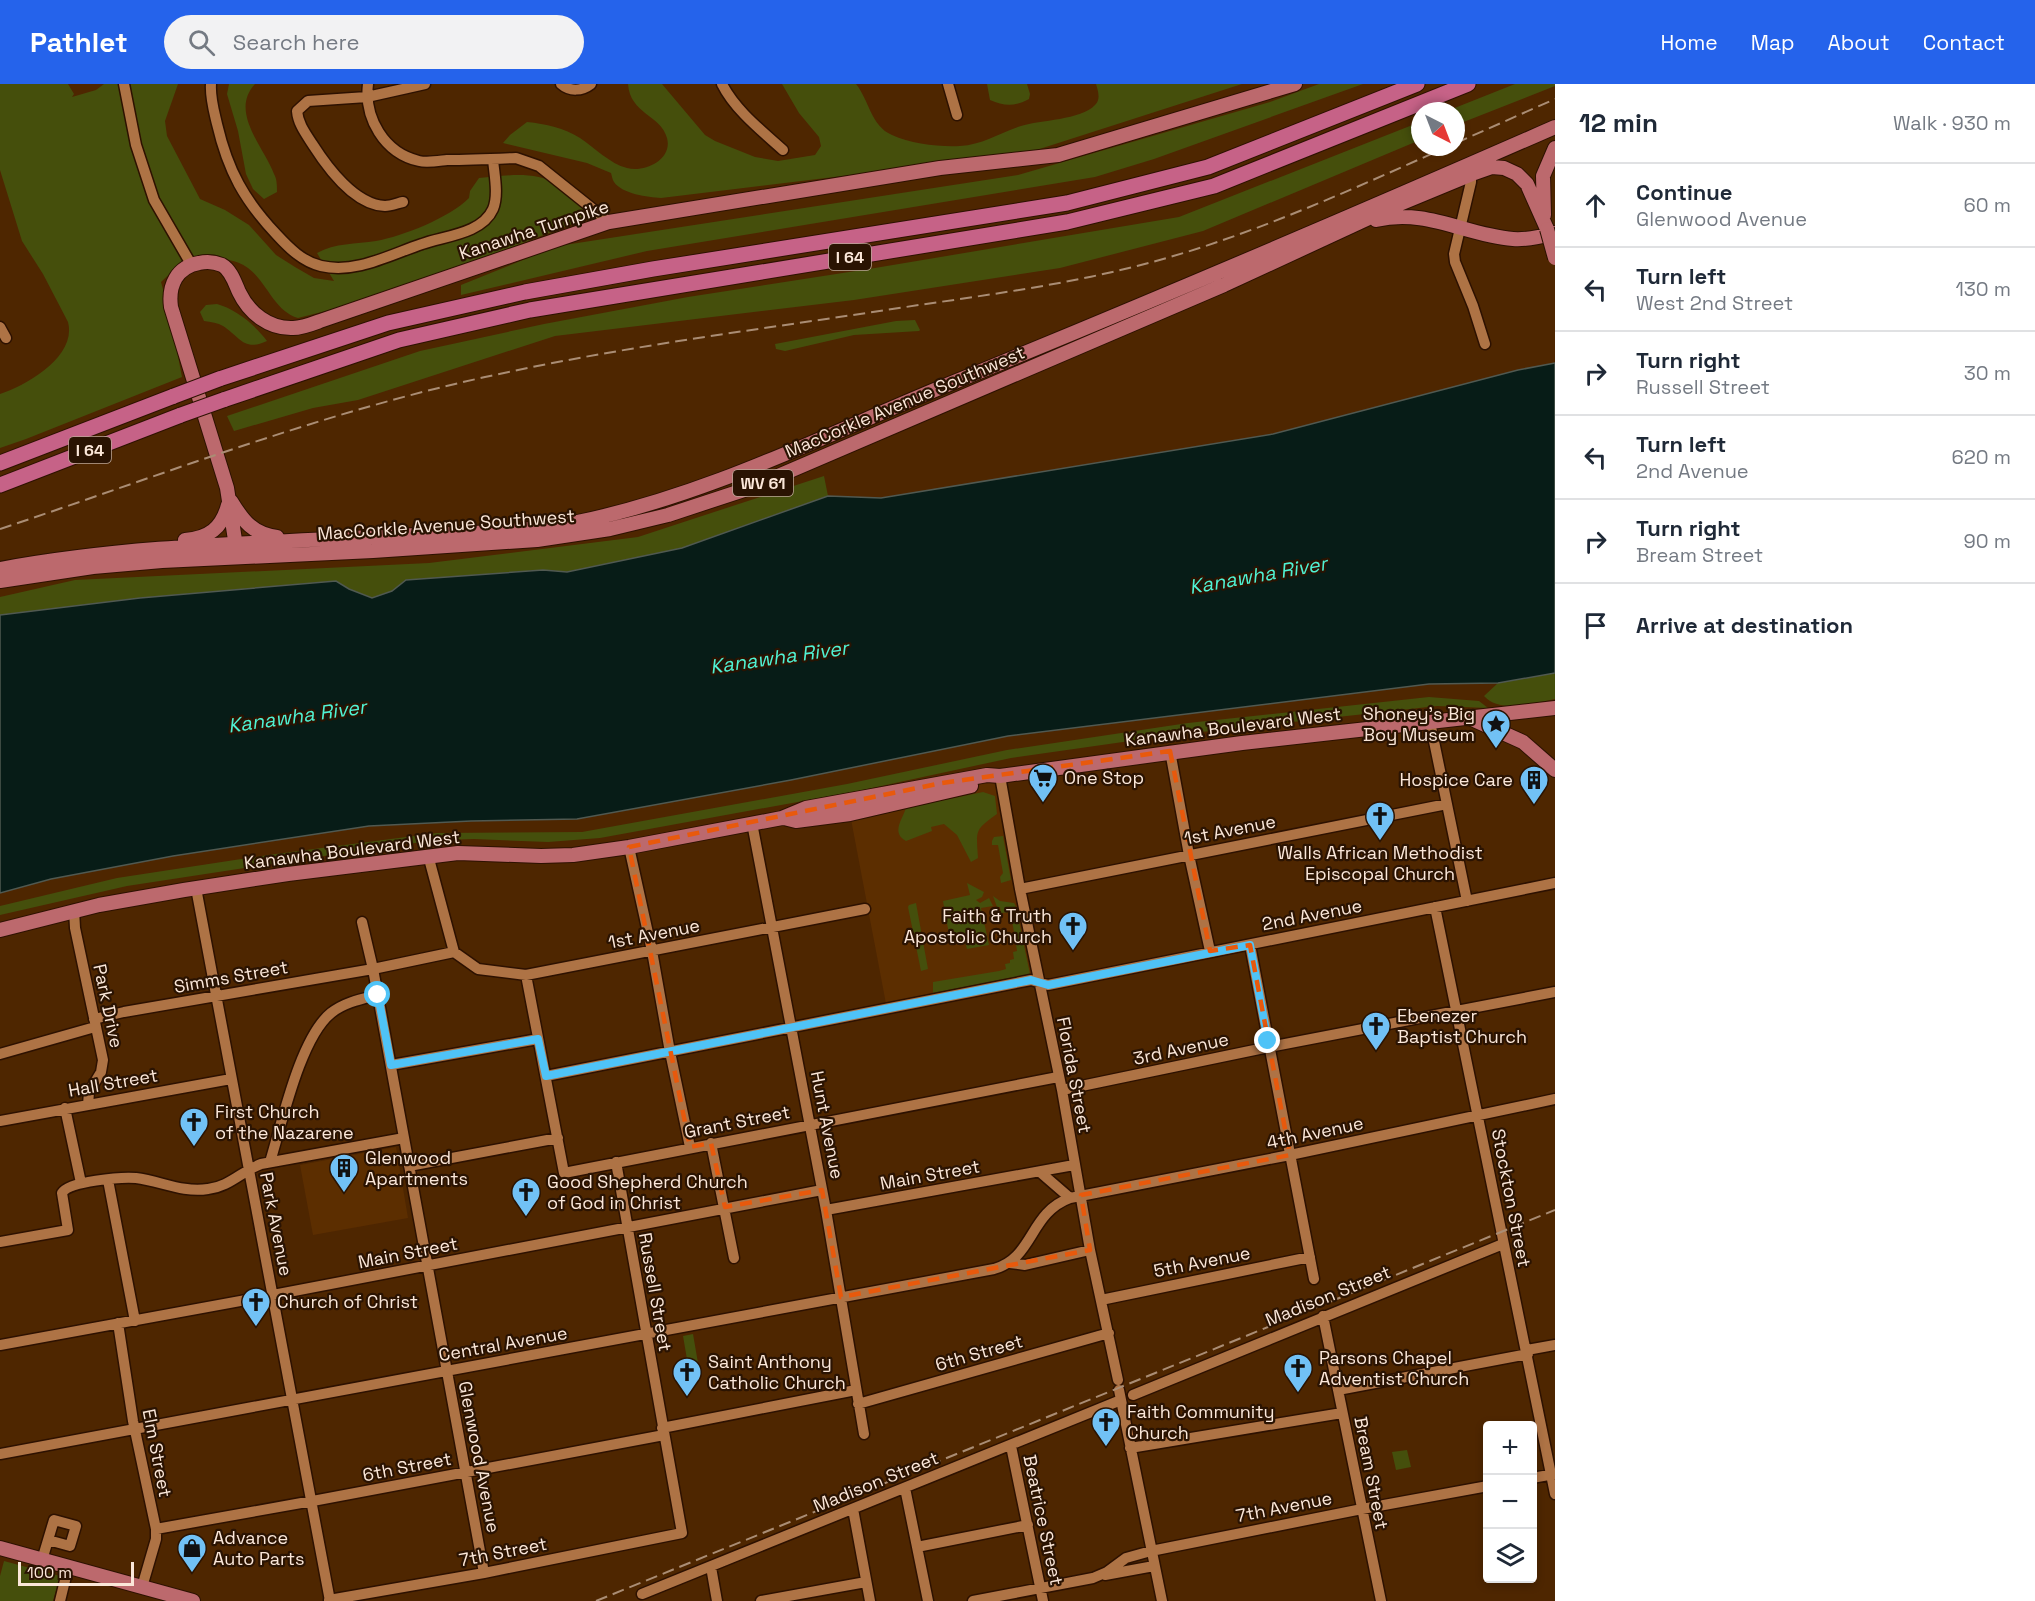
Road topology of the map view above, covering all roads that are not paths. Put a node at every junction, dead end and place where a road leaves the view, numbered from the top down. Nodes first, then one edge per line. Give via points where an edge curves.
1 (124, 84) edge
2 (211, 84) edge
3 (368, 84) edge
4 (426, 84) edge
5 (561, 84) edge
6 (591, 84) edge
7 (722, 84) edge
8 (948, 84) edge
9 (1295, 84) edge
10 (1417, 84) edge
11 (1467, 84) edge
12 (367, 97) junction
13 (957, 115) dead end
14 (1555, 127) edge
15 (1555, 148) edge
16 (783, 150) dead end
17 (493, 159) junction
18 (1555, 168) edge
19 (1471, 169) junction
20 (1540, 194) junction
21 (1410, 195) junction
22 (403, 202) dead end
23 (1438, 220) junction
24 (609, 222) junction
25 (1460, 226) junction
26 (1345, 229) junction
27 (1551, 231) edge
28 (1555, 258) edge
29 (191, 264) junction
30 (0, 327) edge
31 (6, 338) dead end
32 (1485, 344) dead end
33 (0, 463) edge
34 (0, 485) edge
35 (230, 500) junction
36 (357, 538) junction
37 (236, 551) junction
38 (116, 552) junction
39 (0, 569) edge
40 (0, 581) edge
41 (1555, 708) edge
42 (1515, 714) junction
43 (1472, 719) junction
44 (1430, 722) junction
45 (1503, 732) junction
46 (1170, 751) junction
47 (1555, 770) edge
48 (1000, 776) junction
49 (1447, 804) junction
50 (752, 823) junction
51 (629, 847) junction
52 (428, 855) junction
53 (1189, 855) junction
54 (1555, 883) edge
55 (196, 888) junction
56 (1020, 889) junction
57 (1467, 902) junction
58 (1435, 907) junction
59 (865, 909) dead end
60 (74, 910) junction
61 (362, 922) dead end
62 (771, 927) junction
63 (0, 930) edge
64 (1250, 945) junction
65 (652, 951) junction
66 (1210, 951) junction
67 (454, 952) junction
68 (374, 969) junction
69 (526, 975) junction
70 (1040, 982) junction
71 (1555, 992) edge
72 (378, 995) junction
73 (217, 996) junction
74 (1458, 1012) junction
75 (95, 1023) junction
76 (792, 1028) junction
77 (538, 1039) junction
78 (1269, 1047) junction
79 (670, 1052) junction
80 (0, 1054) edge
81 (391, 1065) junction
82 (546, 1076) junction
83 (1058, 1077) junction
84 (231, 1079) junction
85 (1062, 1090) junction
86 (1555, 1099) edge
87 (88, 1105) junction
88 (65, 1108) junction
89 (1478, 1115) junction
90 (0, 1121) edge
91 (809, 1125) junction
92 (404, 1138) junction
93 (558, 1138) junction
94 (711, 1143) junction
95 (690, 1148) junction
96 (1290, 1155) junction
97 (270, 1162) junction
98 (616, 1162) junction
99 (1074, 1165) junction
100 (409, 1166) junction
101 (248, 1169) junction
102 (1040, 1172) junction
103 (108, 1180) junction
104 (81, 1183) junction
105 (822, 1190) junction
106 (1075, 1196) junction
107 (725, 1207) junction
108 (826, 1210) junction
109 (627, 1228) junction
110 (0, 1242) edge
111 (1503, 1244) junction
112 (1090, 1250) junction
113 (1310, 1257) junction
114 (734, 1258) dead end
115 (1010, 1263) junction
116 (427, 1266) junction
117 (1314, 1280) dead end
118 (273, 1295) junction
119 (841, 1297) junction
120 (1101, 1300) junction
121 (1323, 1316) junction
122 (135, 1321) junction
123 (118, 1323) junction
124 (1109, 1333) junction
125 (646, 1335) junction
126 (0, 1345) edge
127 (1555, 1345) edge
128 (1527, 1352) junction
129 (446, 1371) junction
130 (856, 1390) junction
131 (1119, 1390) junction
132 (1338, 1390) junction
133 (1133, 1395) dead end
134 (292, 1401) junction
135 (858, 1404) junction
136 (1342, 1413) junction
137 (135, 1429) junction
138 (663, 1432) junction
139 (864, 1434) dead end
140 (1011, 1446) junction
141 (1130, 1449) junction
142 (0, 1454) edge
143 (465, 1473) junction
144 (1553, 1475) edge
145 (1537, 1477) edge
146 (1483, 1487) edge
147 (905, 1488) junction
148 (1555, 1494) edge
149 (310, 1502) junction
150 (853, 1509) junction
151 (1362, 1509) junction
152 (1028, 1525) junction
153 (156, 1529) junction
154 (682, 1533) joint
155 (48, 1540) dead end
156 (917, 1547) junction
157 (0, 1548) edge
158 (1151, 1551) junction
159 (42, 1560) junction
160 (1154, 1566) junction
161 (711, 1567) junction
162 (68, 1568) junction
163 (484, 1574) junction
164 (1092, 1578) junction
165 (866, 1582) junction
166 (142, 1587) junction
167 (1040, 1588) junction
168 (642, 1594) dead end
169 (60, 1601) edge
170 (193, 1601) edge
171 (329, 1601) edge
172 (717, 1601) edge
173 (761, 1601) edge
174 (870, 1601) edge
175 (928, 1601) edge
176 (974, 1601) edge
177 (1043, 1601) edge
178 (1161, 1601) edge
179 (1380, 1601) edge

1 - 29 street via 136,144 154,200
2 - 17 street via 210,96 224,153 238,184 255,211 287,246 319,266 340,268 374,262 467,231 486,219 494,208
3 - 12 street
4 - 12 street
5 - 6 street via 575,90
7 - 16 street via 748,117
8 - 13 street
9 - 24 main road, Kanawha Turnpike via 1058,155 940,168
10 - 33 highway, I 64, bridge via 1208,167 1067,203 653,269 525,292 388,323 174,396
11 - 34 highway, I 64, bridge via 1214,186 1068,222 530,310 399,340 181,415
12 - 17 street via 371,120 397,151 420,161
12 - 22 street via 308,101 297,111 300,124 327,168 342,183 366,200 384,206
14 - 19 main road
15 - 20 main road
17 - 24 street via 516,158 538,166
18 - 20 main road
19 - 20 main road via 1510,170
19 - 21 main road, MacCorkle Avenue Southwest / WV 61
19 - 25 street
20 - 27 main road
21 - 23 main road
21 - 26 main road, MacCorkle Avenue Southwest / WV 61
21 - 36 main road, MacCorkle Avenue Southwest / WV 61 via 753,468 671,497 567,524
23 - 25 main road
23 - 26 main road via 1384,218
24 - 29 main road, Kanawha Turnpike via 294,328 271,324 254,313 222,266 206,261
25 - 27 main road via 1512,239 1528,239
25 - 32 street via 1455,262
26 - 37 main road, MacCorkle Avenue Southwest / WV 61 via 761,484 668,515 537,540
27 - 28 main road, bridge
29 - 35 main road via 173,283 171,307
30 - 31 street
35 - 36 main road via 250,528 265,535 329,534
35 - 37 main road
35 - 38 main road via 222,522 209,535
36 - 37 main road, MacCorkle Avenue Southwest / WV 61
37 - 38 main road, MacCorkle Avenue Southwest / WV 61
37 - 40 main road, MacCorkle Avenue Southwest / WV 61
38 - 39 main road, MacCorkle Avenue Southwest / WV 61
41 - 42 main road, Kanawha Boulevard West
42 - 43 main road, Kanawha Boulevard West
42 - 45 main road via 1503,721
43 - 44 main road, Kanawha Boulevard West
43 - 45 main road, Kanawha Boulevard West
44 - 46 main road, Kanawha Boulevard West
44 - 49 street
45 - 47 main road, Kanawha Boulevard West via 1523,742
46 - 48 main road, Kanawha Boulevard West
46 - 53 street
48 - 50 main road, Kanawha Boulevard West via 988,783 850,814
48 - 56 street, Florida Street
49 - 53 street, 1st Avenue
49 - 57 street
50 - 51 main road, Kanawha Boulevard West
50 - 62 street, Hunt Avenue
51 - 52 main road, Kanawha Boulevard West via 573,855
51 - 65 street
52 - 55 main road, Kanawha Boulevard West
52 - 67 street
53 - 56 street, 1st Avenue
53 - 66 street
54 - 57 street, 2nd Avenue
55 - 60 main road, Kanawha Boulevard West
55 - 73 street, Park Avenue
56 - 70 street, Florida Street
57 - 58 street, 2nd Avenue
58 - 64 street, 2nd Avenue
58 - 74 street, Stockton Street
59 - 62 street, 1st Avenue
60 - 63 main road, Kanawha Boulevard West
60 - 75 street, Park Drive
61 - 68 street, Glenwood Avenue
62 - 65 street, 1st Avenue
62 - 76 street, Hunt Avenue
64 - 66 street, 2nd Avenue
64 - 78 street
65 - 69 street, 1st Avenue
65 - 79 street
66 - 70 street, 2nd Avenue via 1048,985
67 - 68 street, Simms Street
67 - 69 street, 1st Avenue via 478,969
68 - 72 street, Glenwood Avenue
68 - 73 street, Simms Street
69 - 77 street
70 - 76 street, 2nd Avenue via 1031,980
70 - 83 street, Florida Street
71 - 74 street, 3rd Avenue
72 - 81 street, Glenwood Avenue
72 - 97 street via 343,1006 313,1034
73 - 75 street, Simms Street via 123,1012
73 - 84 street, Park Avenue
74 - 78 street, 3rd Avenue
74 - 89 street, Stockton Street
75 - 80 street, Simms Street
75 - 87 street, Park Drive via 103,1066 89,1092
76 - 79 street, 2nd Avenue
76 - 91 street, Hunt Avenue
77 - 81 street
77 - 82 street
78 - 85 street, 3rd Avenue
78 - 96 street
79 - 82 street, 2nd Avenue
79 - 95 street
81 - 92 street, Glenwood Avenue
82 - 93 street
83 - 85 street, Florida Street
83 - 91 street, Grant Street
84 - 87 street, Hall Street
84 - 101 street, Park Avenue
85 - 99 street, Florida Street
86 - 89 street, 4th Avenue
87 - 88 street, Hall Street
88 - 90 street, Hall Street
88 - 104 street
89 - 96 street, 4th Avenue
89 - 111 street, Stockton Street
91 - 94 street, Grant Street
91 - 105 street, Hunt Avenue
92 - 97 street
92 - 100 street, Glenwood Avenue
93 - 98 street, Grant Street via 564,1173
93 - 100 street
94 - 95 street, Grant Street
94 - 107 street
95 - 98 street, Grant Street
96 - 106 street, 4th Avenue
96 - 113 street
97 - 101 street
98 - 109 street, Russell Street
99 - 102 street, Main Street
99 - 106 street, Florida Street
100 - 116 street, Glenwood Avenue
101 - 103 street via 227,1184 207,1190 180,1189 133,1178
101 - 118 street, Park Avenue
102 - 106 street
102 - 108 street, Main Street
103 - 104 street
103 - 122 street
104 - 110 street via 64,1189 62,1194 68,1230
105 - 107 street, Main Street
105 - 108 street, Hunt Avenue
106 - 112 street, Florida Street
106 - 115 street via 1045,1213
107 - 109 street, Main Street
107 - 114 street
108 - 119 street, Hunt Avenue
109 - 116 street, Main Street
109 - 125 street, Russell Street
111 - 121 street, Madison Street
111 - 128 street, Stockton Street
112 - 115 street, Central Avenue via 1025,1265
112 - 120 street, Florida Street
113 - 117 street
113 - 120 street, 5th Avenue
115 - 119 street, Central Avenue
116 - 118 street, Main Street
116 - 129 street, Glenwood Avenue
118 - 122 street, Main Street
118 - 134 street, Park Avenue
119 - 125 street, Central Avenue
119 - 130 street, Hunt Avenue
120 - 124 street, Florida Street
121 - 132 street, Bream Street
121 - 133 street, Madison Street
122 - 123 street, Main Street
123 - 126 street, Main Street
123 - 137 street, Elm Street
124 - 131 street, Florida Street
124 - 135 street, 6th Street
125 - 129 street, Central Avenue
125 - 138 street, Russell Street
127 - 128 street
128 - 132 street
128 - 144 street, Stockton Street
129 - 134 street, Central Avenue
129 - 143 street, Glenwood Avenue
130 - 135 street, Hunt Avenue
130 - 138 street, 6th Street
131 - 140 street, Madison Street
131 - 141 street, Florida Street
132 - 136 street, Bream Street
134 - 137 street, Central Avenue
134 - 149 street, Park Avenue
135 - 139 street, Hunt Avenue
136 - 141 street
136 - 151 street, Bream Street
137 - 142 street, Central Avenue
137 - 153 street, Elm Street
138 - 143 street, 6th Street
138 - 154 street, Russell Street
140 - 147 street, Madison Street
140 - 152 street, Beatrice Street
141 - 158 street, Florida Street
143 - 149 street, 6th Street
143 - 163 street, Glenwood Avenue
144 - 145 street
144 - 148 street, Stockton Street
146 - 151 street, 7th Avenue
147 - 150 street, Madison Street
147 - 156 street
149 - 153 street, 6th Street
149 - 171 street, Park Avenue
150 - 161 street, Madison Street
150 - 165 street
151 - 158 street, 7th Avenue
151 - 179 street, Bream Street
152 - 156 street
152 - 167 street, Beatrice Street
153 - 166 street, Elm Street
154 - 163 street, 7th Street
155 - 159 street
156 - 175 street
157 - 159 main road
158 - 160 street, Florida Street
158 - 164 street, 7th Avenue via 1126,1558
159 - 162 main road
160 - 164 street, 7th Avenue
160 - 178 street, Florida Street
161 - 168 street, Madison Street
161 - 172 street
162 - 166 main road
162 - 169 street
163 - 171 street, 7th Street
164 - 167 street, 7th Avenue
165 - 173 street
165 - 174 street
166 - 170 main road
167 - 176 street, 7th Avenue
167 - 177 street, Beatrice Street

